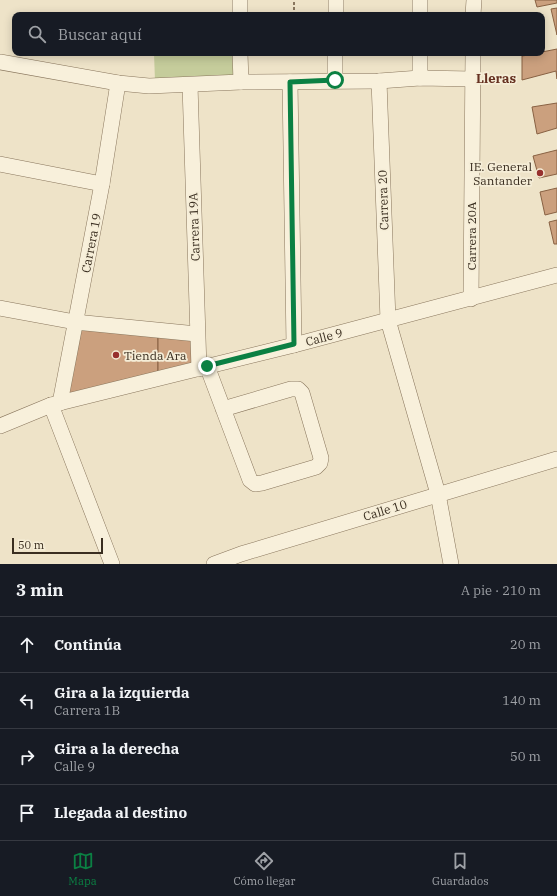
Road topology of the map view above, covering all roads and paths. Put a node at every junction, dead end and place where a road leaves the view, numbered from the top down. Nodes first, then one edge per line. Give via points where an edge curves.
1 (240, 0) edge
2 (294, 0) edge
3 (336, 0) edge
4 (420, 0) edge
5 (474, 0) edge
6 (240, 12) edge
7 (294, 12) edge
8 (336, 12) edge
9 (420, 12) edge
10 (473, 12) edge
11 (240, 56) edge
12 (335, 56) edge
13 (420, 56) edge
14 (473, 56) edge
15 (0, 64) edge
16 (420, 78) junction
17 (472, 79) junction
18 (335, 80) junction
19 (379, 81) junction
20 (240, 82) junction
21 (290, 82) junction
22 (118, 83) junction
23 (190, 85) junction
24 (0, 164) edge
25 (102, 184) junction
26 (557, 275) edge
27 (471, 299) junction
28 (0, 308) edge
29 (388, 320) junction
30 (75, 322) junction
31 (197, 334) junction
32 (294, 344) junction
33 (203, 367) junction
34 (56, 404) junction
35 (224, 409) junction
36 (0, 426) edge
37 (557, 459) edge
38 (438, 494) junction
39 (112, 564) edge
40 (214, 564) edge
41 (451, 564) edge

1 - 6 street
2 - 7 path
3 - 8 street
4 - 9 street
5 - 10 street
11 - 20 street
12 - 18 street
13 - 16 street
14 - 17 street, Carrera 20A
15 - 22 street
16 - 17 street
16 - 19 street
17 - 27 street, Carrera 20A
18 - 19 street
18 - 21 street
19 - 29 street, Carrera 20
20 - 21 street
20 - 23 street
21 - 32 street
22 - 23 street via 149,86
22 - 25 street, Carrera 19
23 - 31 street, Carrera 19A
24 - 25 street
25 - 30 street, Carrera 19
26 - 27 street, Calle 9
27 - 29 street, Calle 9
28 - 30 street
29 - 32 street, Calle 9
29 - 38 street, Carrera 20
30 - 31 street
30 - 34 street, Carrera 19
31 - 33 street, Carrera 19A
32 - 33 street, Calle 9
33 - 34 street, Calle 9
33 - 35 street, Carrera 19A
34 - 36 street, Calle 9
34 - 39 street
35 - 35 street, Carrera 19A via 250,480 255,484 320,464 321,458 302,393 298,389 290,389
37 - 38 street, Calle 10
38 - 40 street, Calle 10
38 - 41 street, Carrera 20

